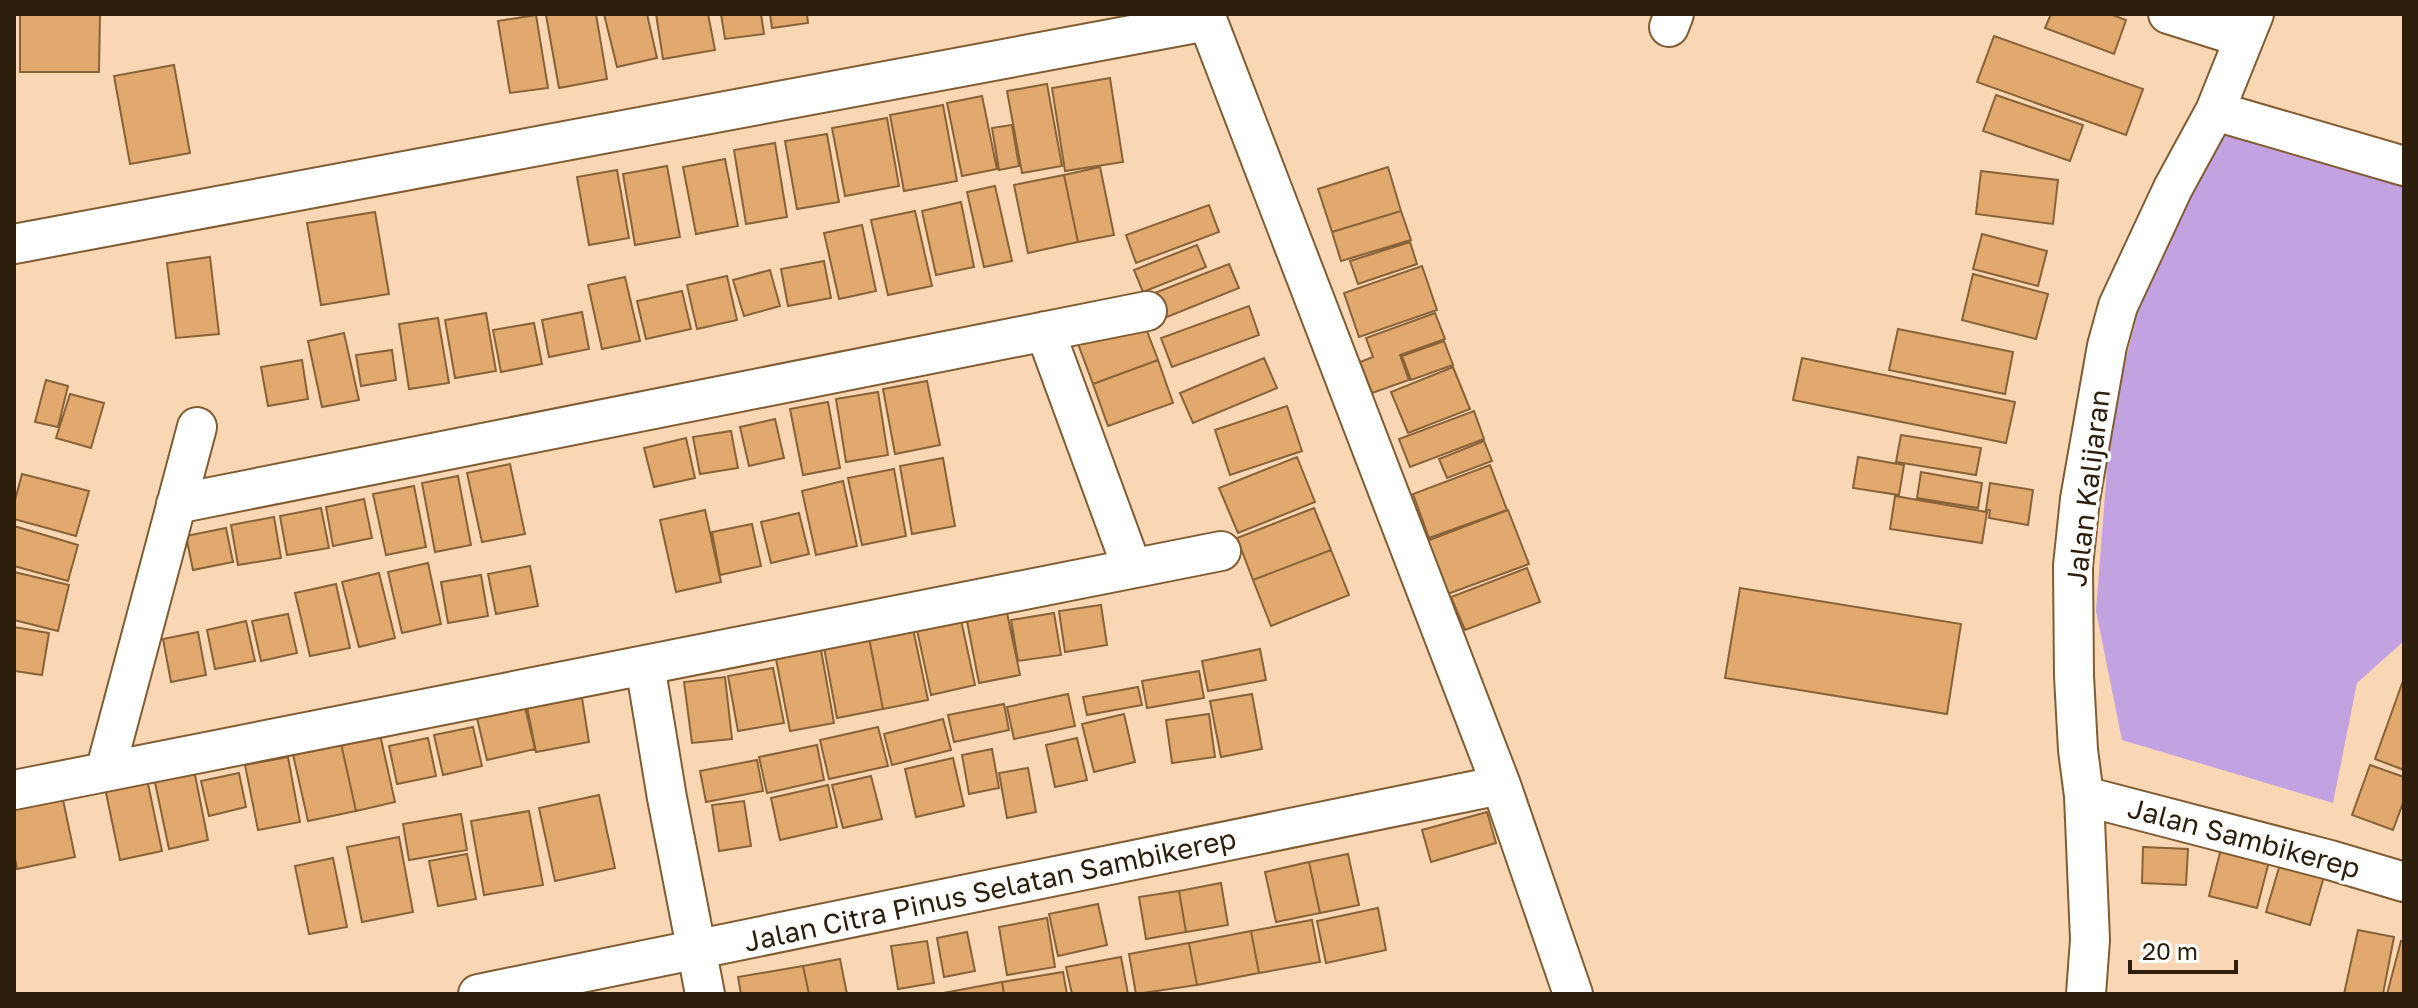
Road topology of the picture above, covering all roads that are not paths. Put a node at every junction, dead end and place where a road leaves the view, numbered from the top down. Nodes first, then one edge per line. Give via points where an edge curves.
1 (2168, 14) edge
2 (1206, 17) edge
3 (2249, 26) edge
4 (2215, 111) junction
5 (2404, 166) edge
6 (14, 244) edge
7 (1147, 311) dead end
8 (1045, 331) junction
9 (197, 427) dead end
10 (176, 504) junction
11 (1221, 551) dead end
12 (1132, 568) junction
13 (645, 665) junction
14 (105, 772) junction
15 (1501, 785) junction
16 (14, 790) edge
17 (2084, 796) junction
18 (2404, 882) edge
19 (697, 950) junction
20 (478, 994) edge
21 (705, 994) edge
22 (1573, 994) edge
23 (2086, 994) edge

1 - 3 street
2 - 6 street
2 - 15 street
3 - 4 street, Jalan Kalijaran
4 - 5 street
4 - 17 street, Jalan Kalijaran via 2124,292 2107,346 2073,566
7 - 8 street
8 - 10 street
8 - 12 street
9 - 10 street
10 - 14 street
11 - 12 street
12 - 13 street
13 - 14 street
13 - 19 street
14 - 16 street
15 - 19 street, Jalan Citra Pinus Selatan Sambikerep
15 - 22 street
17 - 18 street, Jalan Sambikerep
17 - 23 street, Jalan Kalijaran via 2090,940
19 - 20 street, Jalan Citra Pinus Selatan Sambikerep
19 - 21 street

